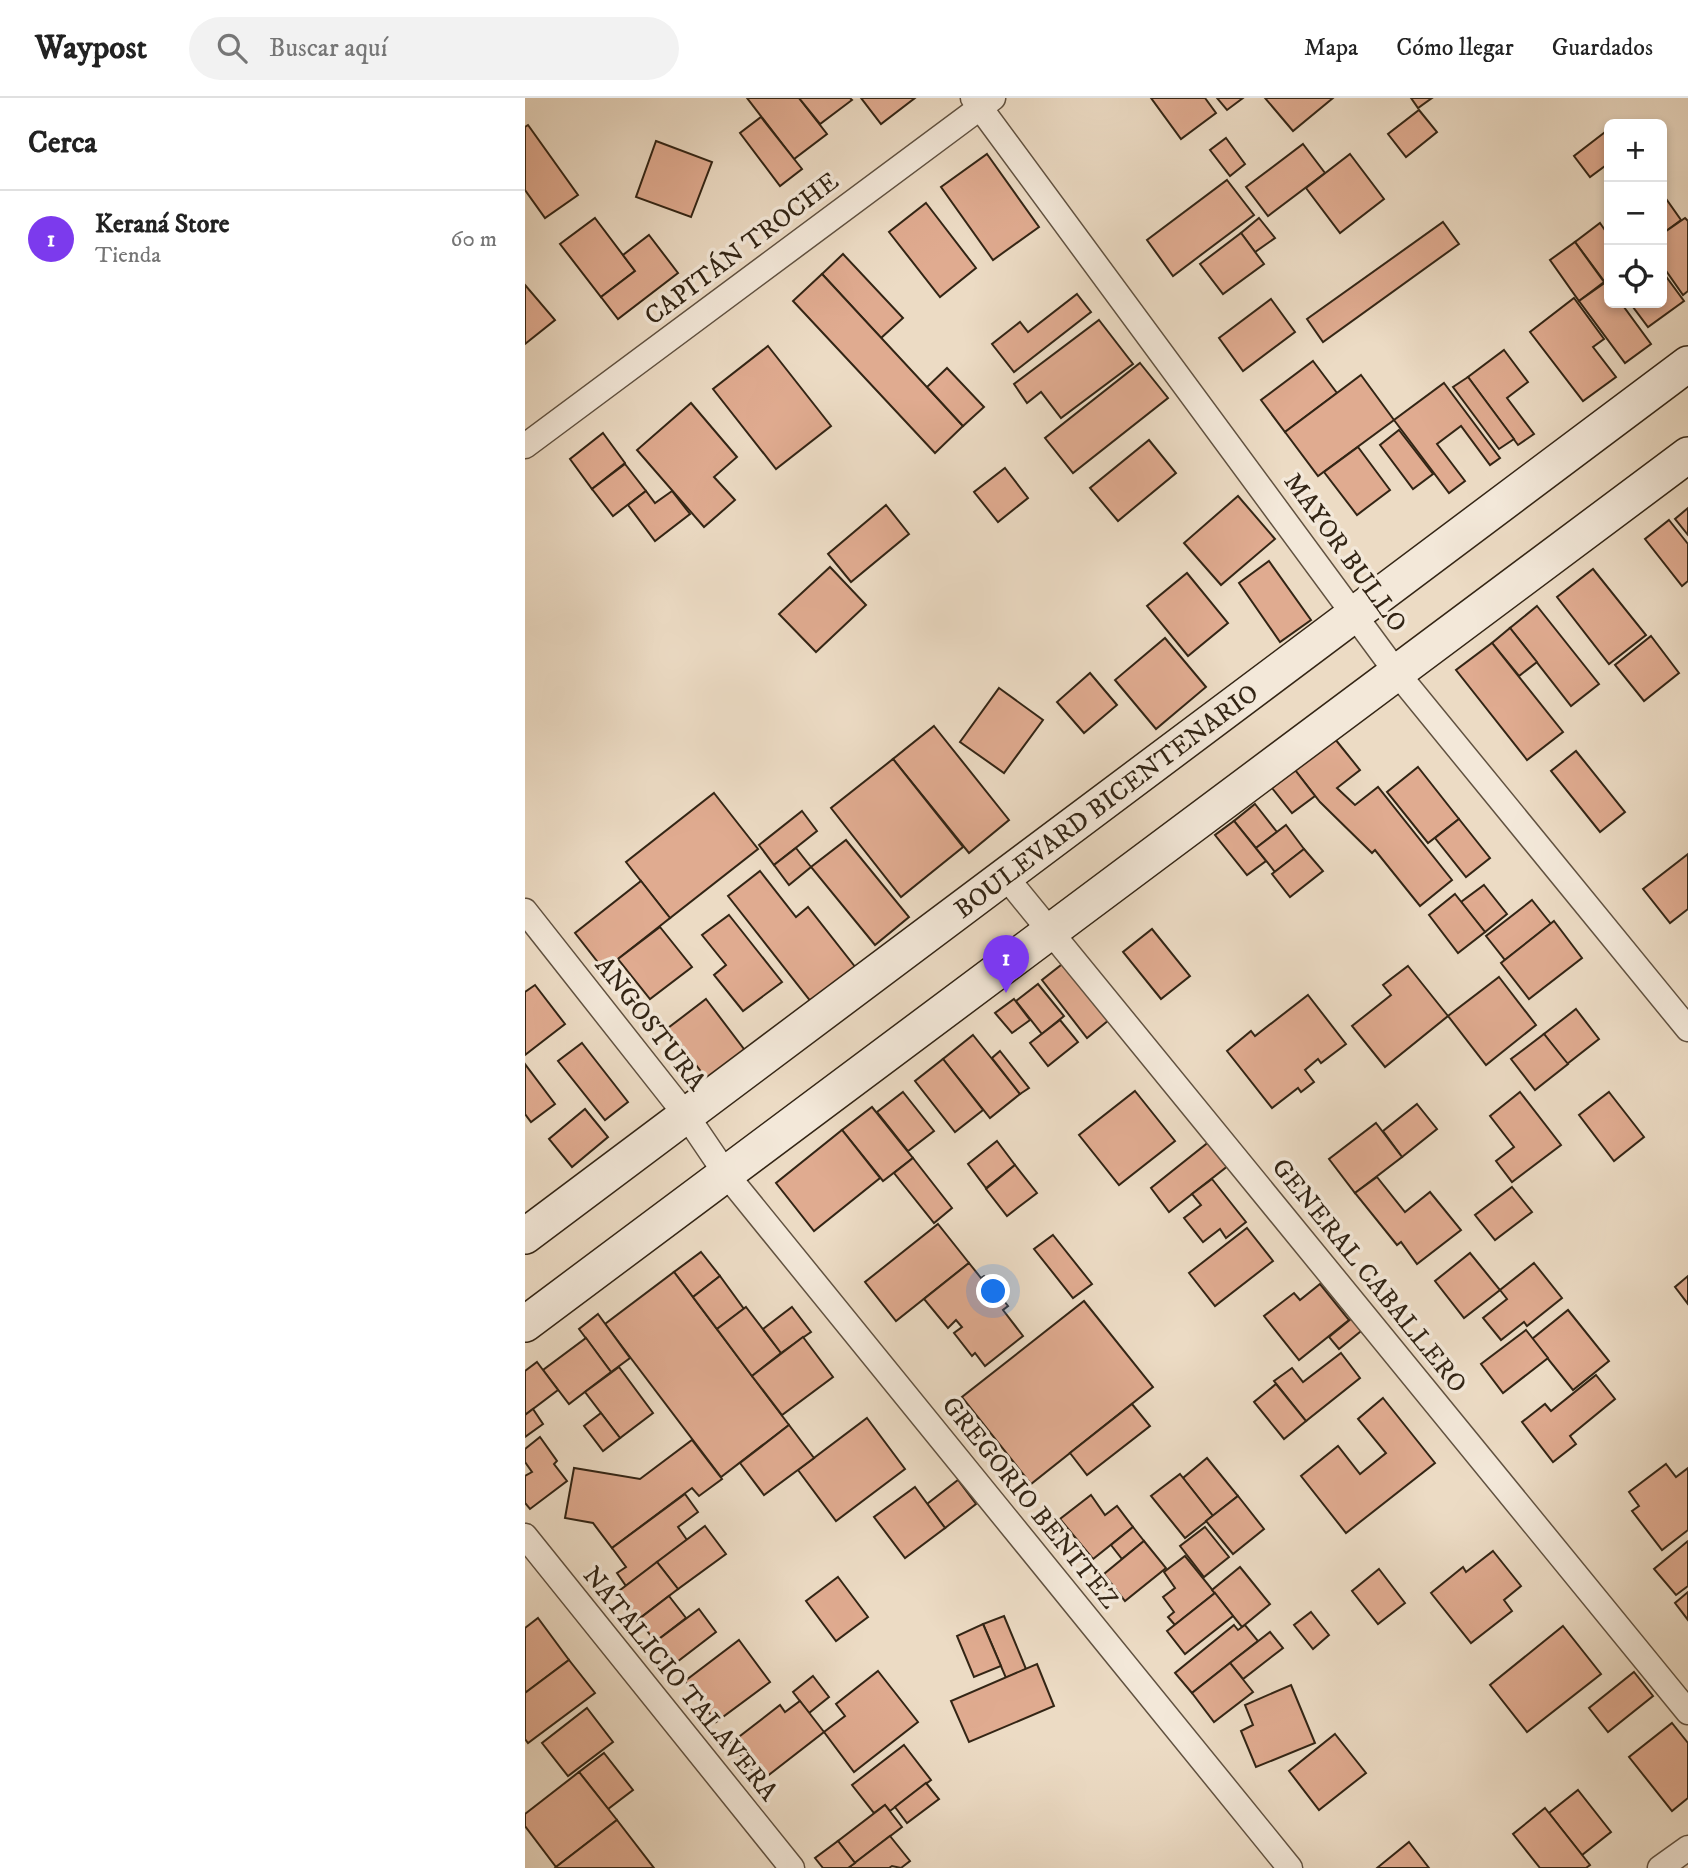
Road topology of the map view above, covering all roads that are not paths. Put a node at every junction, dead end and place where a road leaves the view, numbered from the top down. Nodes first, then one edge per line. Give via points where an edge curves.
1 (982, 101) edge
2 (1688, 364) edge
3 (525, 446) edge
4 (1688, 456) edge
5 (1355, 613) junction
6 (1397, 673) junction
7 (1005, 876) junction
8 (525, 911) edge
9 (1051, 932) junction
10 (1688, 1029) edge
11 (686, 1115) junction
12 (726, 1174) junction
13 (525, 1236) edge
14 (525, 1324) edge
15 (525, 1536) edge
16 (1688, 1712) edge
17 (1688, 1849) edge
18 (792, 1868) edge
19 (1290, 1868) edge
20 (1660, 1868) edge

1 - 3 street, CAPITÁN TROCHE
1 - 5 street, MAYOR BULLO
2 - 5 main road, BOULEVARD BICENTENARIO
4 - 6 main road
5 - 6 street, MAYOR BULLO
5 - 7 main road, BOULEVARD BICENTENARIO
6 - 9 main road
6 - 10 street, MAYOR BULLO
7 - 9 street, GENERAL CABALLERO
7 - 11 main road, BOULEVARD BICENTENARIO
8 - 11 street, ANGOSTURA
9 - 12 main road
9 - 16 street, GENERAL CABALLERO
11 - 12 street, ANGOSTURA
11 - 13 main road, BOULEVARD BICENTENARIO
12 - 14 main road
12 - 19 street, GREGORIO BENITEZ
15 - 18 street, NATALICIO TALAVERA
17 - 20 street

